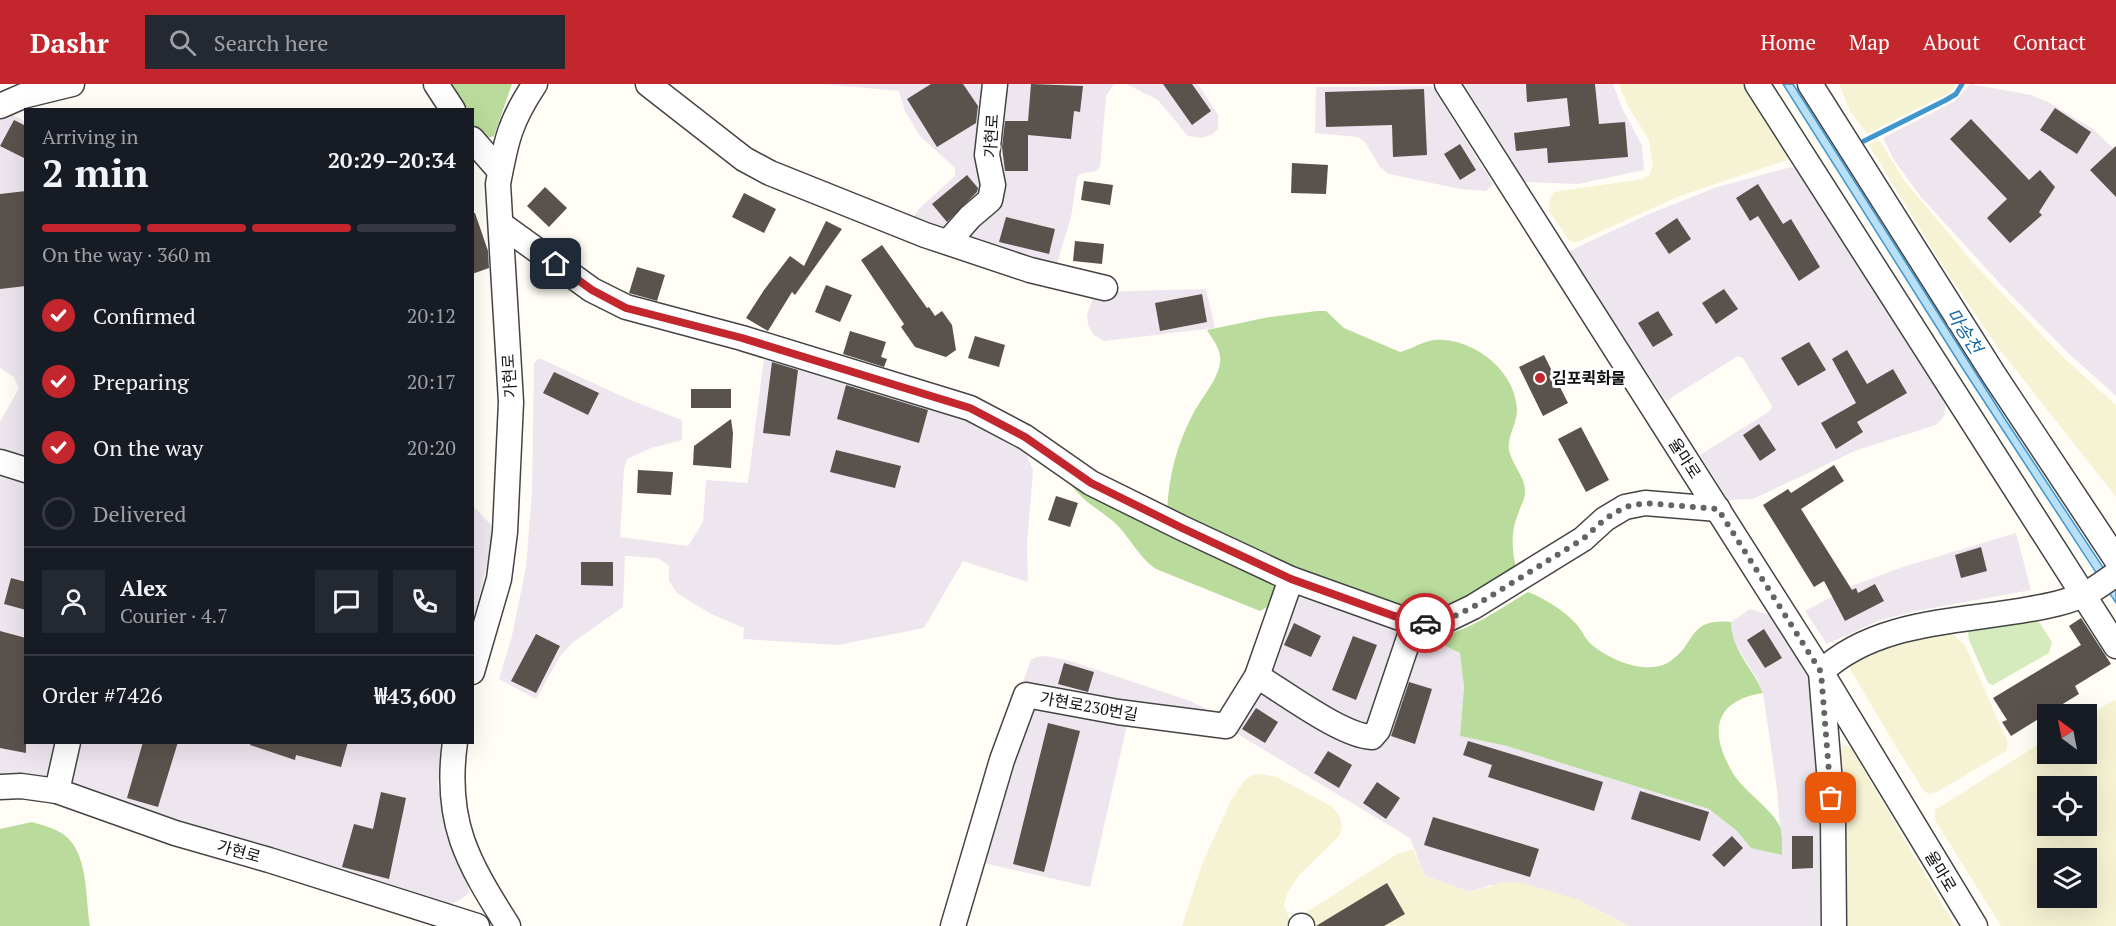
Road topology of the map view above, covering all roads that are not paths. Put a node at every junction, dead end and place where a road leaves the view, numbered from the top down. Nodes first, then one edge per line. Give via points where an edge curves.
1 (72, 84) edge
2 (436, 84) edge
3 (535, 84) edge
4 (648, 84) edge
5 (994, 84) edge
6 (1447, 84) edge
7 (1757, 84) edge
8 (1810, 84) edge
9 (0, 106) edge
10 (452, 108) edge
11 (474, 141) edge
12 (500, 171) junction
13 (502, 225) junction
14 (948, 242) junction
15 (1105, 288) dead end
16 (0, 462) edge
17 (24, 469) edge
18 (1718, 509) junction
19 (2116, 559) edge
20 (2116, 574) edge
21 (1291, 579) junction
22 (2085, 594) junction
23 (482, 602) edge
24 (1414, 622) junction
25 (2116, 646) edge
26 (474, 658) edge
27 (1821, 672) junction
28 (1257, 676) junction
29 (68, 744) edge
30 (455, 744) edge
31 (0, 787) edge
32 (57, 791) junction
33 (477, 926) edge
34 (508, 926) edge
35 (953, 926) edge
36 (1834, 926) edge
37 (1975, 926) edge

1 - 9 street
2 - 10 street
3 - 12 street, 가현로 via 516,112
4 - 14 street via 744,159 770,173
5 - 14 street, 가현로 via 987,155 993,185 990,200
6 - 18 street, 율마로
7 - 22 street
8 - 19 street via 2013,405
11 - 12 street
12 - 13 street, 가현로
13 - 21 street via 592,290 626,308 742,338 970,408 1025,437 1091,483
13 - 23 street, 가현로 via 511,402 506,532 499,579
14 - 15 street via 1030,270
16 - 17 street
18 - 24 street via 1645,503 1625,507 1583,539 1473,607 1440,623
18 - 27 street, 율마로
20 - 22 street
21 - 24 street
21 - 28 street, 가현로230번길
22 - 25 street
22 - 27 street via 2034,608 1871,639 1840,655
23 - 26 street, 가현로
24 - 28 street via 1378,730 1372,737 1362,737 1336,724
27 - 36 street via 1833,820
27 - 37 street, 율마로
28 - 35 street, 가현로230번길 via 1226,726 1026,695 1002,760
29 - 32 street
30 - 34 street via 451,774 457,827 476,875
31 - 32 street, 가현로
32 - 33 street, 가현로 via 175,833

